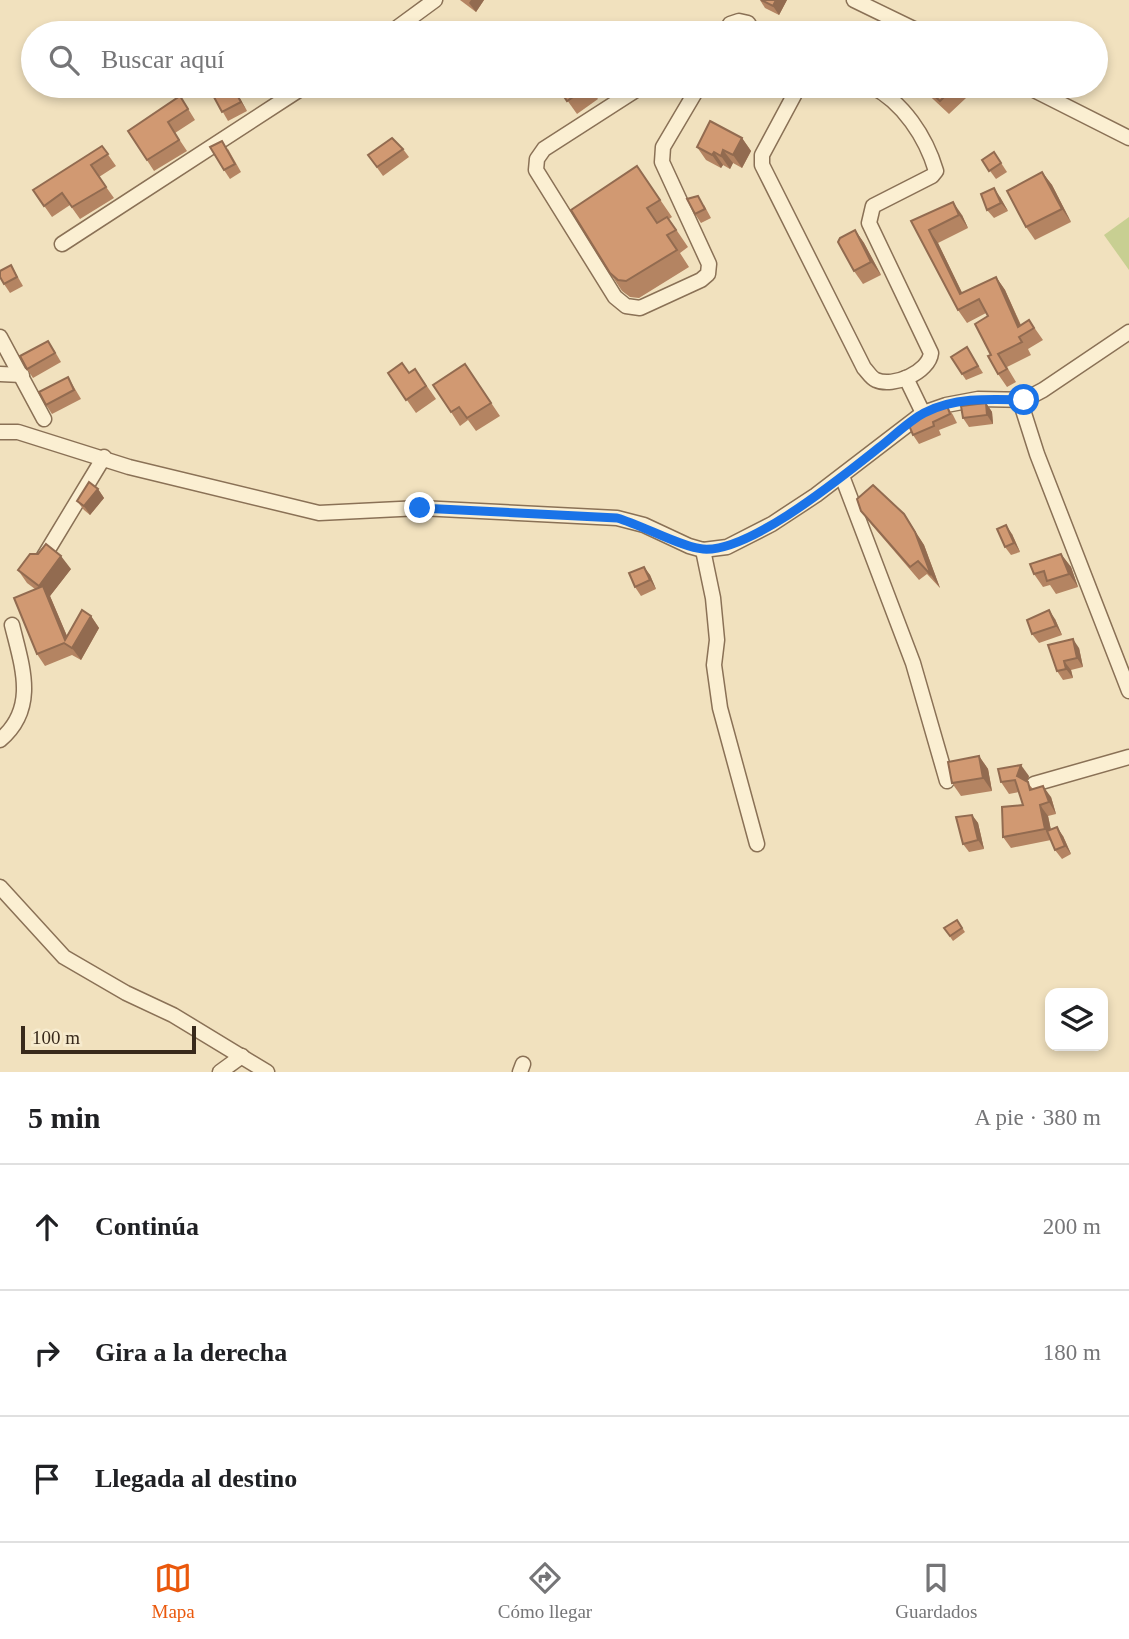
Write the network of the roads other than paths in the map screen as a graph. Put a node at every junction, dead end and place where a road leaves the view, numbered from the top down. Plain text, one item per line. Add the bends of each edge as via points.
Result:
1 (435, 0) edge
2 (854, 0) edge
3 (406, 21) edge
4 (897, 21) edge
5 (287, 98) edge
6 (623, 98) edge
7 (689, 98) edge
8 (792, 98) edge
9 (890, 98) edge
10 (1050, 98) edge
11 (1129, 138) edge
12 (62, 244) dead end
13 (1129, 332) edge
14 (0, 337) edge
15 (0, 374) edge
16 (22, 375) junction
17 (906, 378) junction
18 (1024, 400) junction
19 (923, 414) junction
20 (44, 419) dead end
21 (0, 432) edge
22 (104, 457) junction
23 (842, 476) junction
24 (703, 550) junction
25 (43, 558) edge
26 (12, 625) dead end
27 (1129, 691) edge
28 (0, 740) edge
29 (1129, 757) edge
30 (947, 781) edge
31 (1034, 784) dead end
32 (757, 844) dead end
33 (0, 887) edge
34 (242, 1056) junction
35 (220, 1072) edge
36 (267, 1072) edge

1 - 3 street
2 - 4 street
5 - 12 street
6 - 7 street via 544,149 536,170 615,298 640,308 708,274 709,264 662,162 663,147
8 - 17 street via 762,155 762,165 864,368 874,380
9 - 17 street via 911,121 936,171 873,206 869,214 869,223 931,353 926,365
10 - 11 street
13 - 18 street
14 - 16 street
15 - 16 street
16 - 20 street
17 - 19 street
18 - 19 street via 978,399
18 - 27 street via 1037,454
19 - 23 street
21 - 22 street via 18,432
22 - 24 street via 319,513 420,508 617,518
22 - 25 street
23 - 24 street via 772,524 727,547
23 - 30 street via 913,663
24 - 32 street via 713,598 720,708
26 - 28 street via 27,687 21,713
29 - 31 street
33 - 34 street via 64,957
34 - 35 street
34 - 36 street

